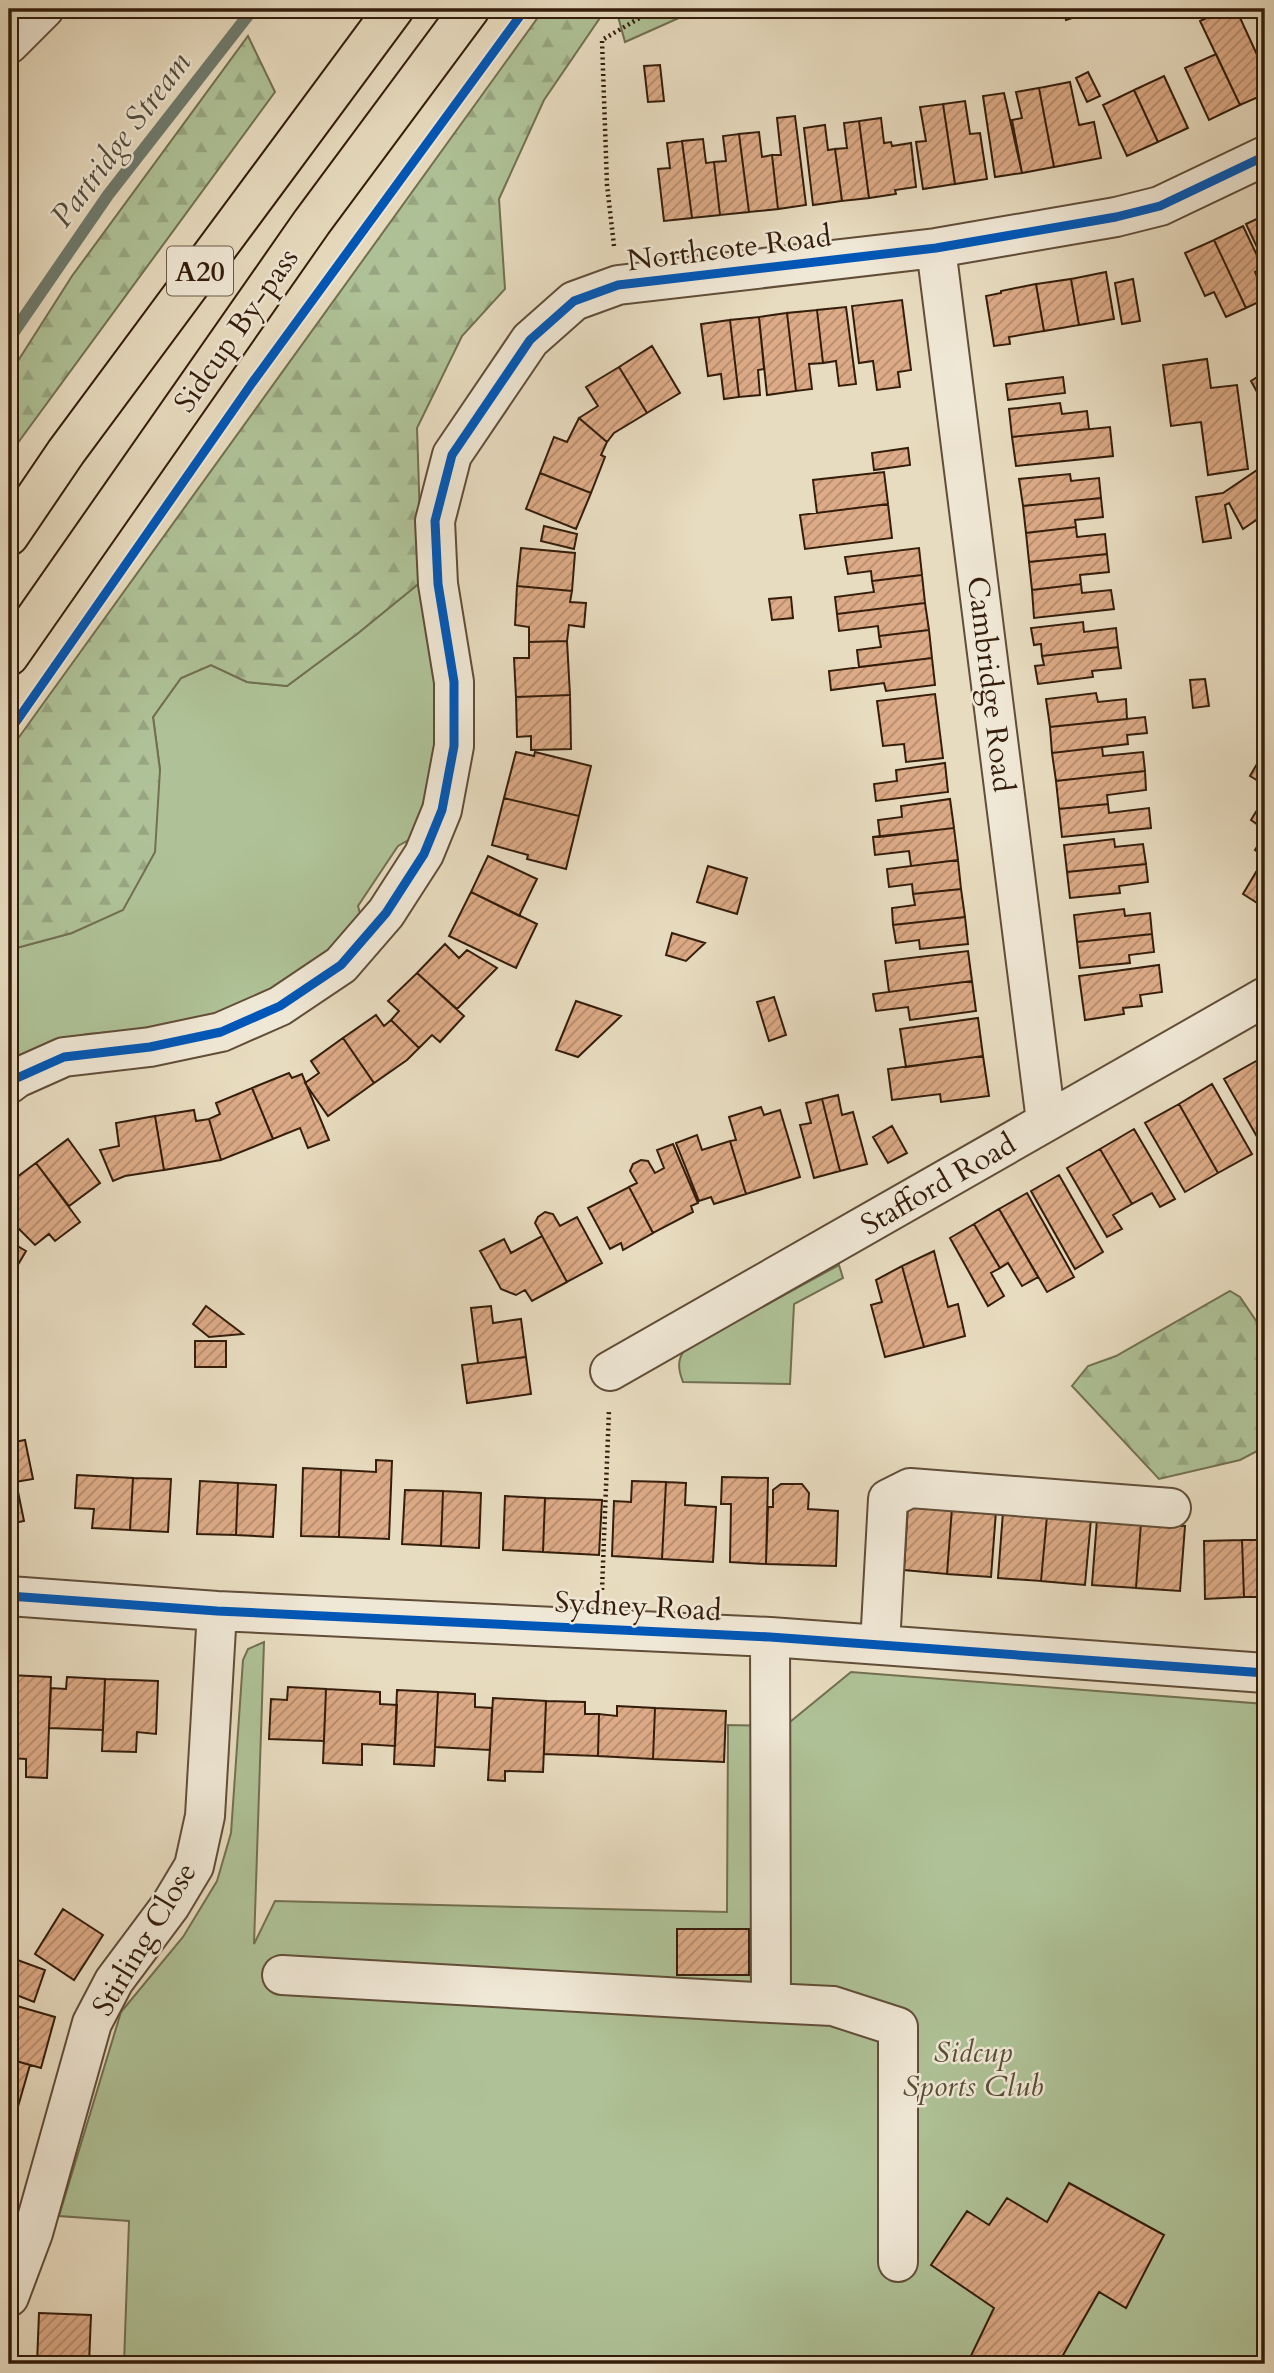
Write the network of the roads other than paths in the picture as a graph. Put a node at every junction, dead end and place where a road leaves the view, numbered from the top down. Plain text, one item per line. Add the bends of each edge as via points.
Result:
1 (44, 9) edge
2 (394, 9) edge
3 (470, 9) edge
4 (9, 44) edge
5 (1265, 156) edge
6 (936, 248) junction
7 (9, 536) edge
8 (9, 656) edge
9 (1265, 997) edge
10 (9, 1084) edge
11 (1046, 1121) junction
12 (610, 1371) road end
13 (1171, 1508) dead end
14 (9, 1596) edge
15 (217, 1611) junction
16 (770, 1637) junction
17 (880, 1645) junction
18 (1265, 1673) edge
19 (282, 1975) dead end
20 (771, 2003) junction
21 (898, 2262) dead end
22 (9, 2297) edge

1 - 4 street
2 - 7 highway, Sidcup By-pass / A20 via 66,452
3 - 8 highway, Sidcup By-pass / A20 via 312,222
5 - 6 street, Northcote Road via 1160,206
6 - 10 street, Northcote Road via 618,285 574,300 530,340 452,455 435,521 454,682 454,746 442,810 424,853 386,913 341,965 280,1006 221,1032 150,1047 64,1057
6 - 11 street, Cambridge Road
9 - 11 street, Stafford Road
11 - 12 street, Stafford Road
13 - 17 street via 910,1488 888,1499
14 - 15 street, Sydney Road
15 - 16 street, Sydney Road
15 - 22 street, Stirling Close via 205,1816 194,1866 114,1981 92,2023 33,2233
16 - 17 street, Sydney Road
16 - 20 street
17 - 18 street, Sydney Road
19 - 20 street
20 - 21 street via 833,2006 898,2027

